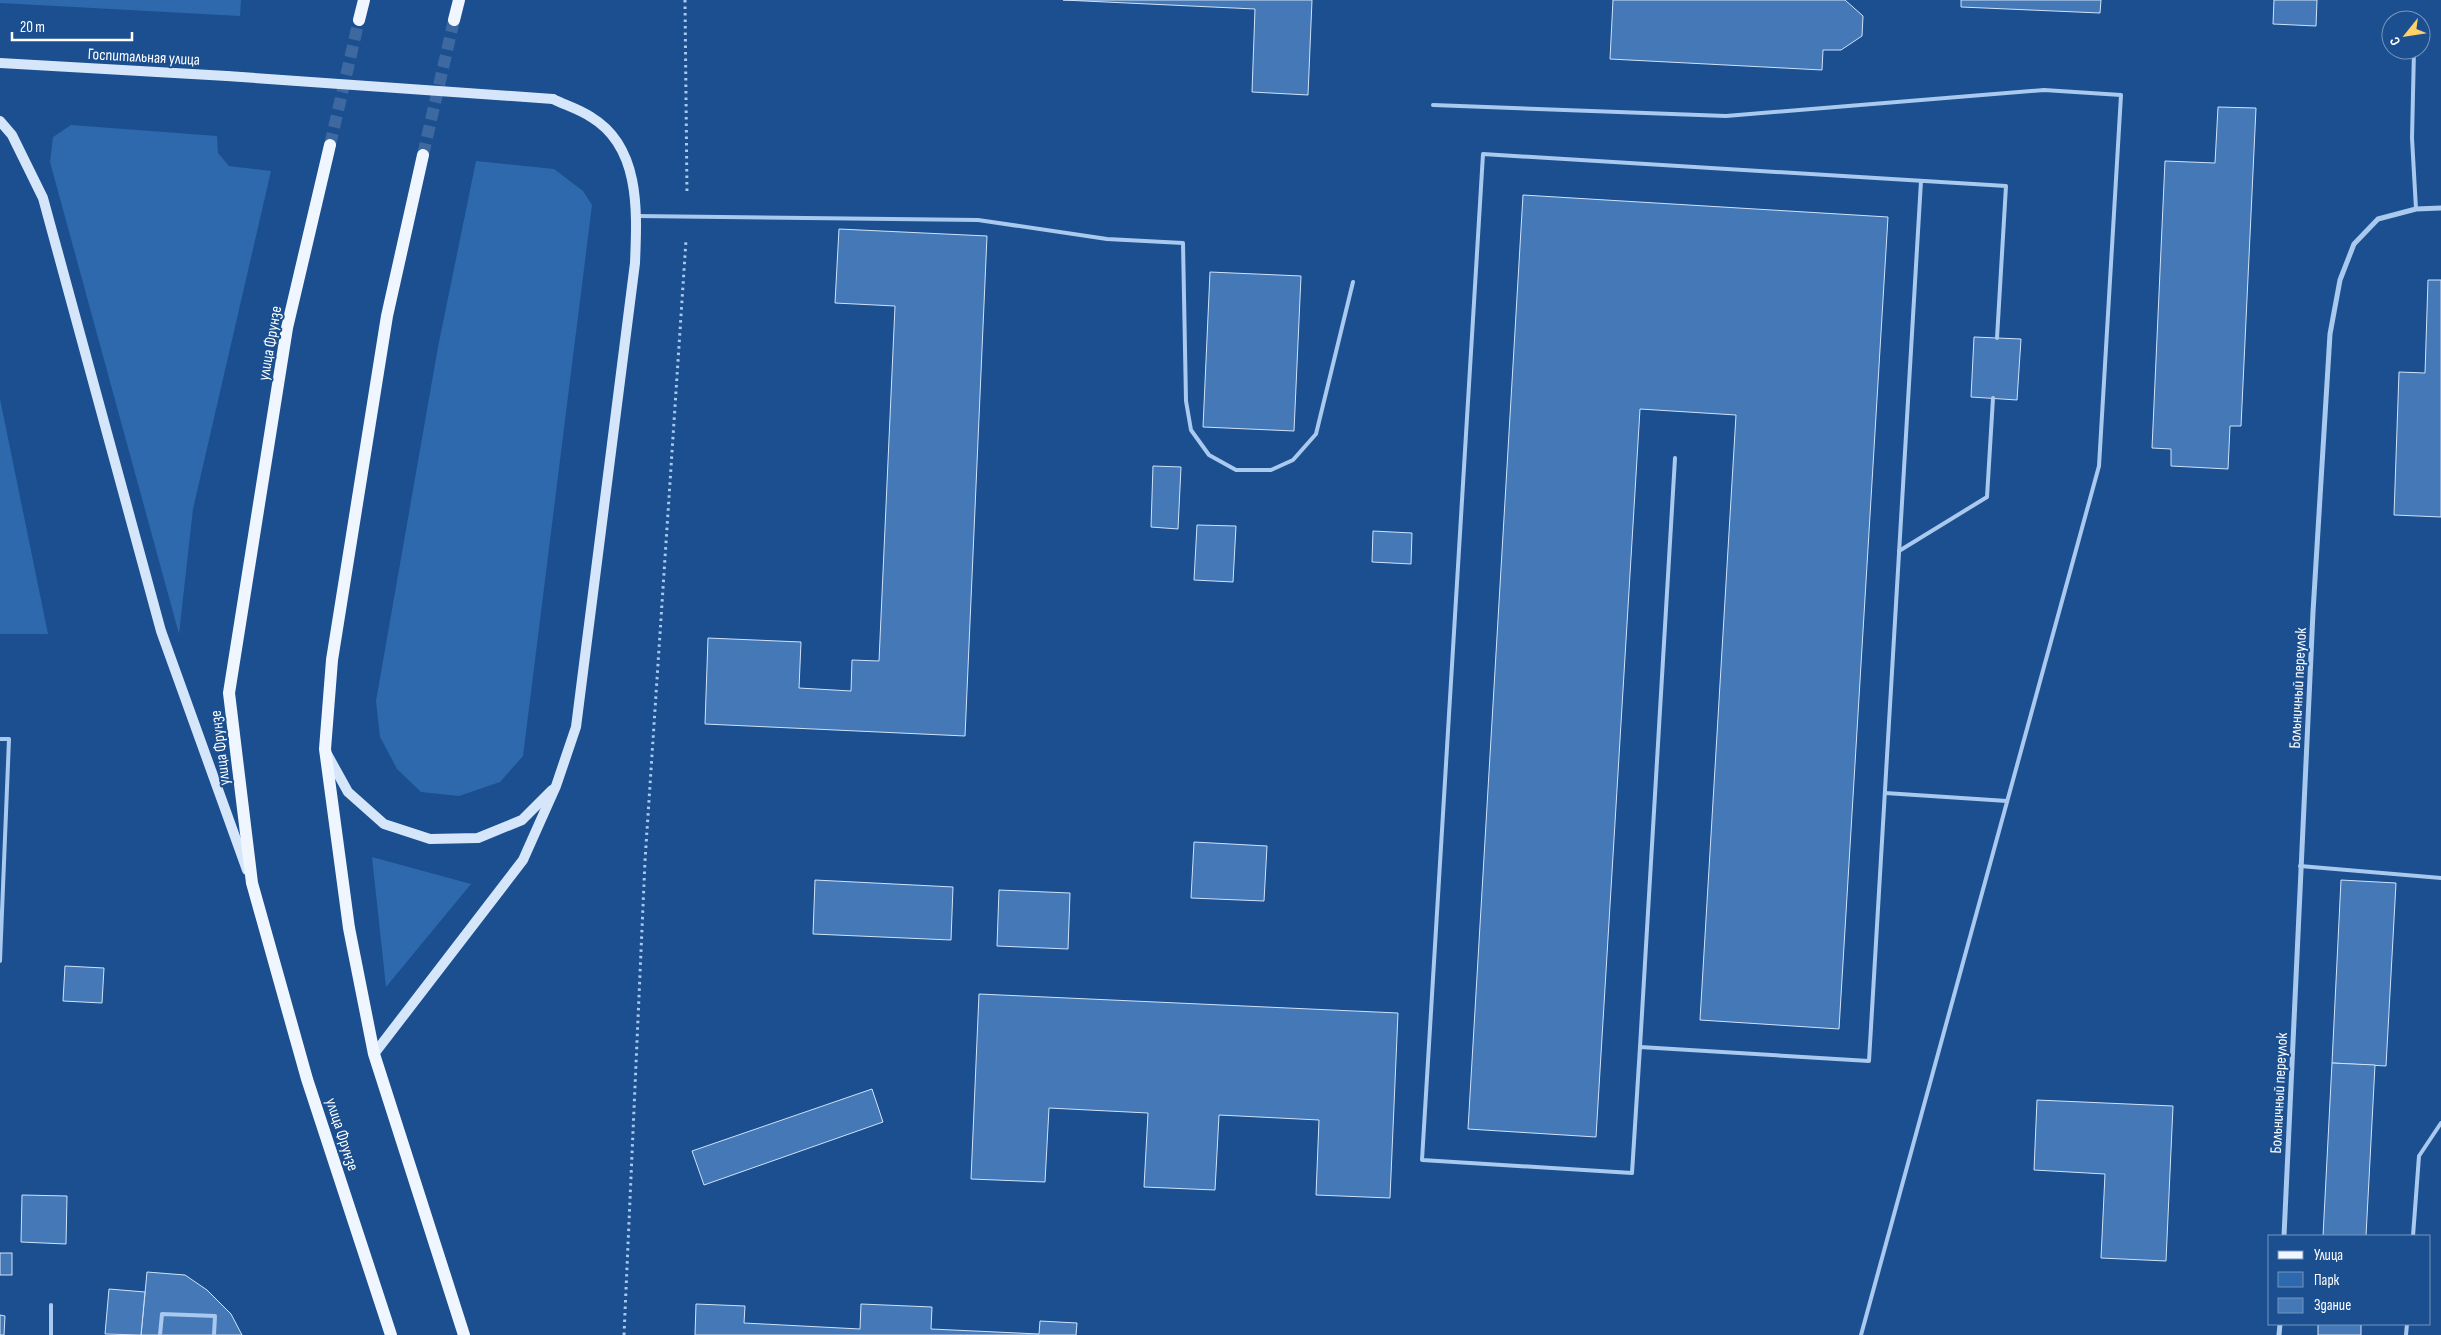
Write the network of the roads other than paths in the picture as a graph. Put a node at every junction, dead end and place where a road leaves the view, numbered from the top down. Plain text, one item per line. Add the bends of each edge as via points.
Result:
1 (364, 0) edge
2 (467, 0) edge
3 (457, 10) edge
4 (359, 20) tunnel mouth
5 (2414, 60) edge
6 (0, 63) edge
7 (1433, 106) dead end
8 (0, 121) edge
9 (330, 145) tunnel mouth
10 (423, 155) tunnel mouth
11 (1921, 181) junction
12 (2441, 208) edge
13 (2416, 209) junction
14 (636, 216) junction
15 (1352, 282) dead end
16 (1997, 338) dead end
17 (1993, 398) dead end
18 (1674, 458) dead end
19 (1900, 551) junction
20 (0, 739) edge
21 (325, 749) junction
22 (556, 786) junction
23 (1885, 793) junction
24 (2007, 801) junction
25 (2300, 866) junction
26 (2441, 878) edge
27 (252, 884) junction
28 (0, 960) edge
29 (1640, 1047) junction
30 (374, 1054) junction
31 (2441, 1123) edge
32 (2284, 1235) edge
33 (2413, 1235) edge
34 (51, 1305) dead end
35 (51, 1335) edge
36 (160, 1335) edge
37 (214, 1335) edge
38 (391, 1335) edge
39 (464, 1335) edge
40 (1862, 1335) edge

1 - 4 main road
2 - 3 street
5 - 13 lane via 2412,138
6 - 14 main road, Госпитальная улица, bridge via 552,99 592,117 617,141 631,172
7 - 24 lane via 1726,116 2044,90 2121,95 2099,466
8 - 27 main road via 12,135 43,198 161,631
9 - 27 main road, улица Фрунзе via 286,328 229,693
10 - 21 main road via 387,316 332,660
11 - 16 lane via 2006,186
11 - 19 lane
11 - 29 lane via 1482,154 1422,1160 1632,1173
12 - 13 street, Больничный переулок
13 - 25 street, Больничный переулок via 2378,219 2354,244 2340,280 2330,334
14 - 15 lane via 978,220 1107,239 1183,243 1186,401 1191,430 1209,455 1236,470 1271,470 1293,460 1316,434
14 - 22 main road via 634,272 576,727
17 - 19 lane via 1987,497
18 - 29 lane
19 - 23 lane
20 - 28 lane via 9,739
21 - 22 main road via 348,792 384,824 430,840 478,838 522,820
21 - 30 main road via 349,928
22 - 30 main road via 523,860
23 - 24 lane
23 - 29 lane via 1869,1061
24 - 40 lane
25 - 26 lane
25 - 32 street, Больничный переулок
27 - 38 main road, улица Фрунзе via 307,1079
30 - 39 main road
31 - 33 lane via 2419,1156
34 - 35 lane
36 - 37 lane via 162,1314 215,1316

